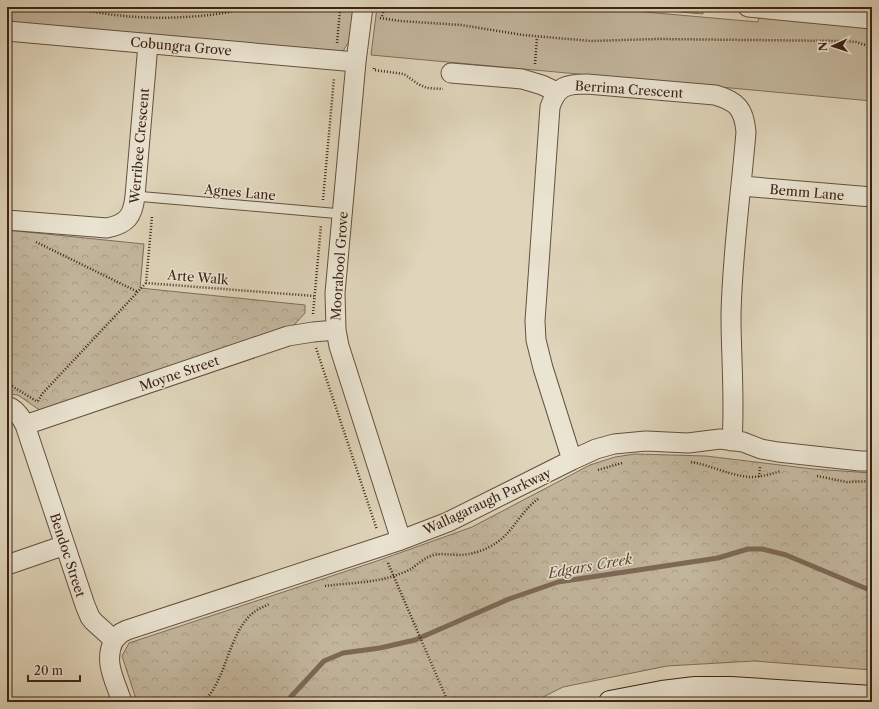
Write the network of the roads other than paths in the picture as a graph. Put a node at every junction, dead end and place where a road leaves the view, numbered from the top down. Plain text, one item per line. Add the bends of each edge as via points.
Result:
1 (748, 7) edge
2 (362, 11) edge
3 (872, 19) edge
4 (7, 32) edge
5 (148, 44) junction
6 (356, 62) junction
7 (451, 72) dead end
8 (557, 92) junction
9 (742, 186) junction
10 (135, 196) junction
11 (872, 197) edge
12 (342, 214) junction
13 (7, 220) edge
14 (336, 330) junction
15 (7, 406) edge
16 (25, 425) junction
17 (732, 441) junction
18 (572, 460) junction
19 (872, 461) edge
20 (401, 540) junction
21 (65, 545) junction
22 (7, 565) edge
23 (114, 640) junction
24 (872, 697) edge
25 (122, 702) edge
26 (610, 702) edge

1 - 3 street
2 - 6 street, Moorabool Grove
4 - 5 street, Cobungra Grove
5 - 6 street, Cobungra Grove
5 - 10 street, Werribee Crescent
6 - 12 street, Moorabool Grove
7 - 8 street via 522,79
8 - 9 street, Berrima Crescent via 572,84 587,84 715,95 732,101 741,110 745,120
8 - 18 street, Berrima Crescent via 550,107 547,134 535,321 536,340 543,368
9 - 11 street, Bemm Lane
9 - 17 street, Berrima Crescent via 731,316 734,396
10 - 12 lane, Agnes Lane
10 - 13 street, Werribee Crescent via 134,208 126,221 118,226 107,228
12 - 14 street, Moorabool Grove via 335,293
14 - 16 street, Moyne Street via 288,336
14 - 20 street, Moorabool Grove
15 - 16 street, Bendoc Street via 16,411
16 - 21 street, Bendoc Street
17 - 18 street, Wallagaraugh Parkway via 720,439 688,443 628,442 596,449
17 - 19 street, Wallagaraugh Parkway via 793,454
18 - 20 street, Wallagaraugh Parkway via 448,522
20 - 23 street, Wallagaraugh Parkway via 127,630
21 - 22 street
21 - 23 street, Bendoc Street via 90,617
23 - 25 street via 109,658
24 - 26 main road via 695,688

